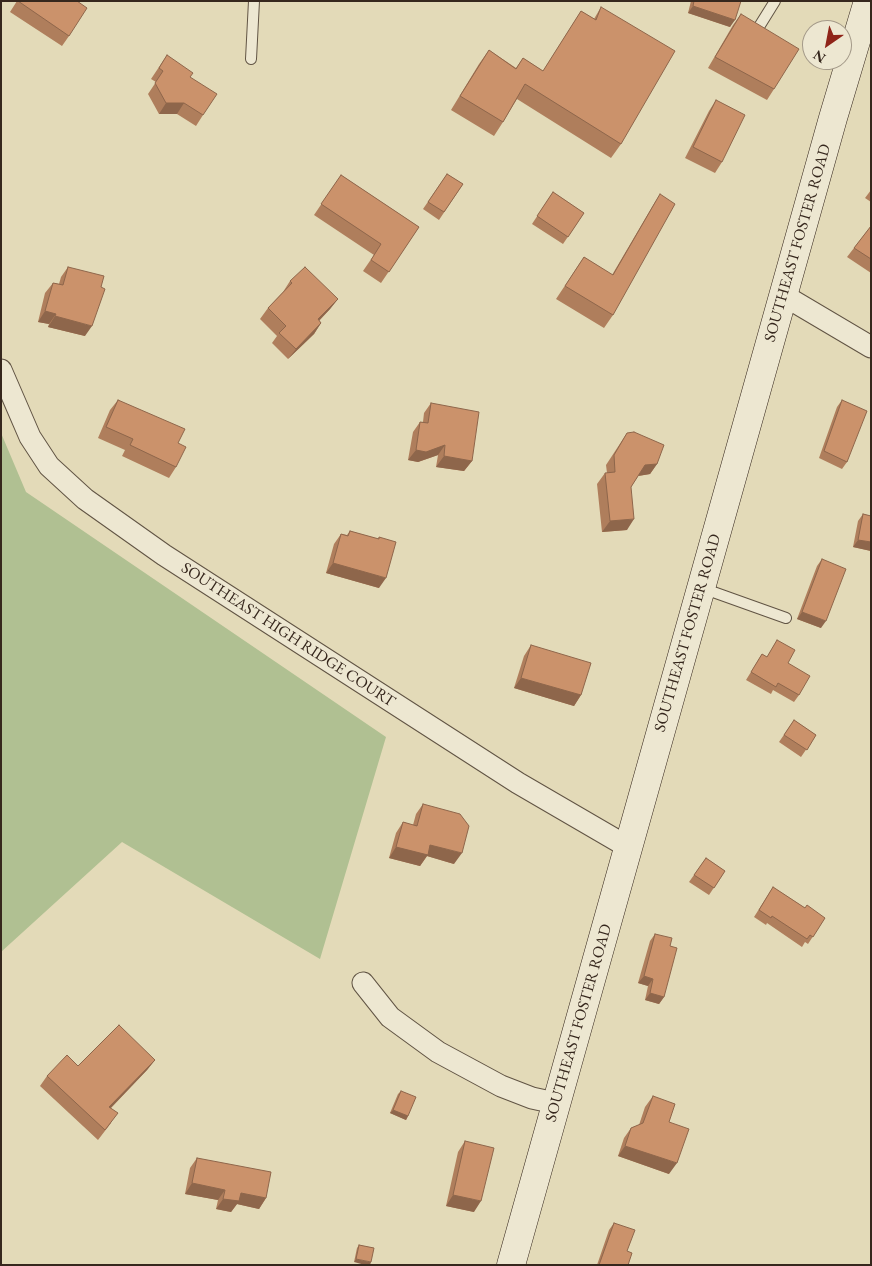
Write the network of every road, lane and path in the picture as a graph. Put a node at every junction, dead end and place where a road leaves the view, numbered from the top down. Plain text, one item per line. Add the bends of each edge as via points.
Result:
1 (254, 1) edge
2 (775, 1) edge
3 (868, 1) edge
4 (757, 30) edge
5 (251, 59) dead end
6 (783, 295) junction
7 (871, 347) edge
8 (1, 370) edge
9 (701, 587) junction
10 (786, 618) dead end
11 (628, 847) junction
12 (363, 983) dead end
13 (555, 1102) junction
14 (511, 1265) edge

1 - 5 lane
2 - 4 lane
3 - 6 main road, SOUTHEAST FOSTER ROAD
6 - 7 street
6 - 9 main road, SOUTHEAST FOSTER ROAD
8 - 11 street, SOUTHEAST HIGH RIDGE COURT via 30,437 49,466 85,499 156,549 518,783
9 - 10 lane
9 - 11 main road, SOUTHEAST FOSTER ROAD
11 - 13 main road, SOUTHEAST FOSTER ROAD
12 - 13 street via 390,1016 438,1052 501,1086 532,1098
13 - 14 main road, SOUTHEAST FOSTER ROAD

